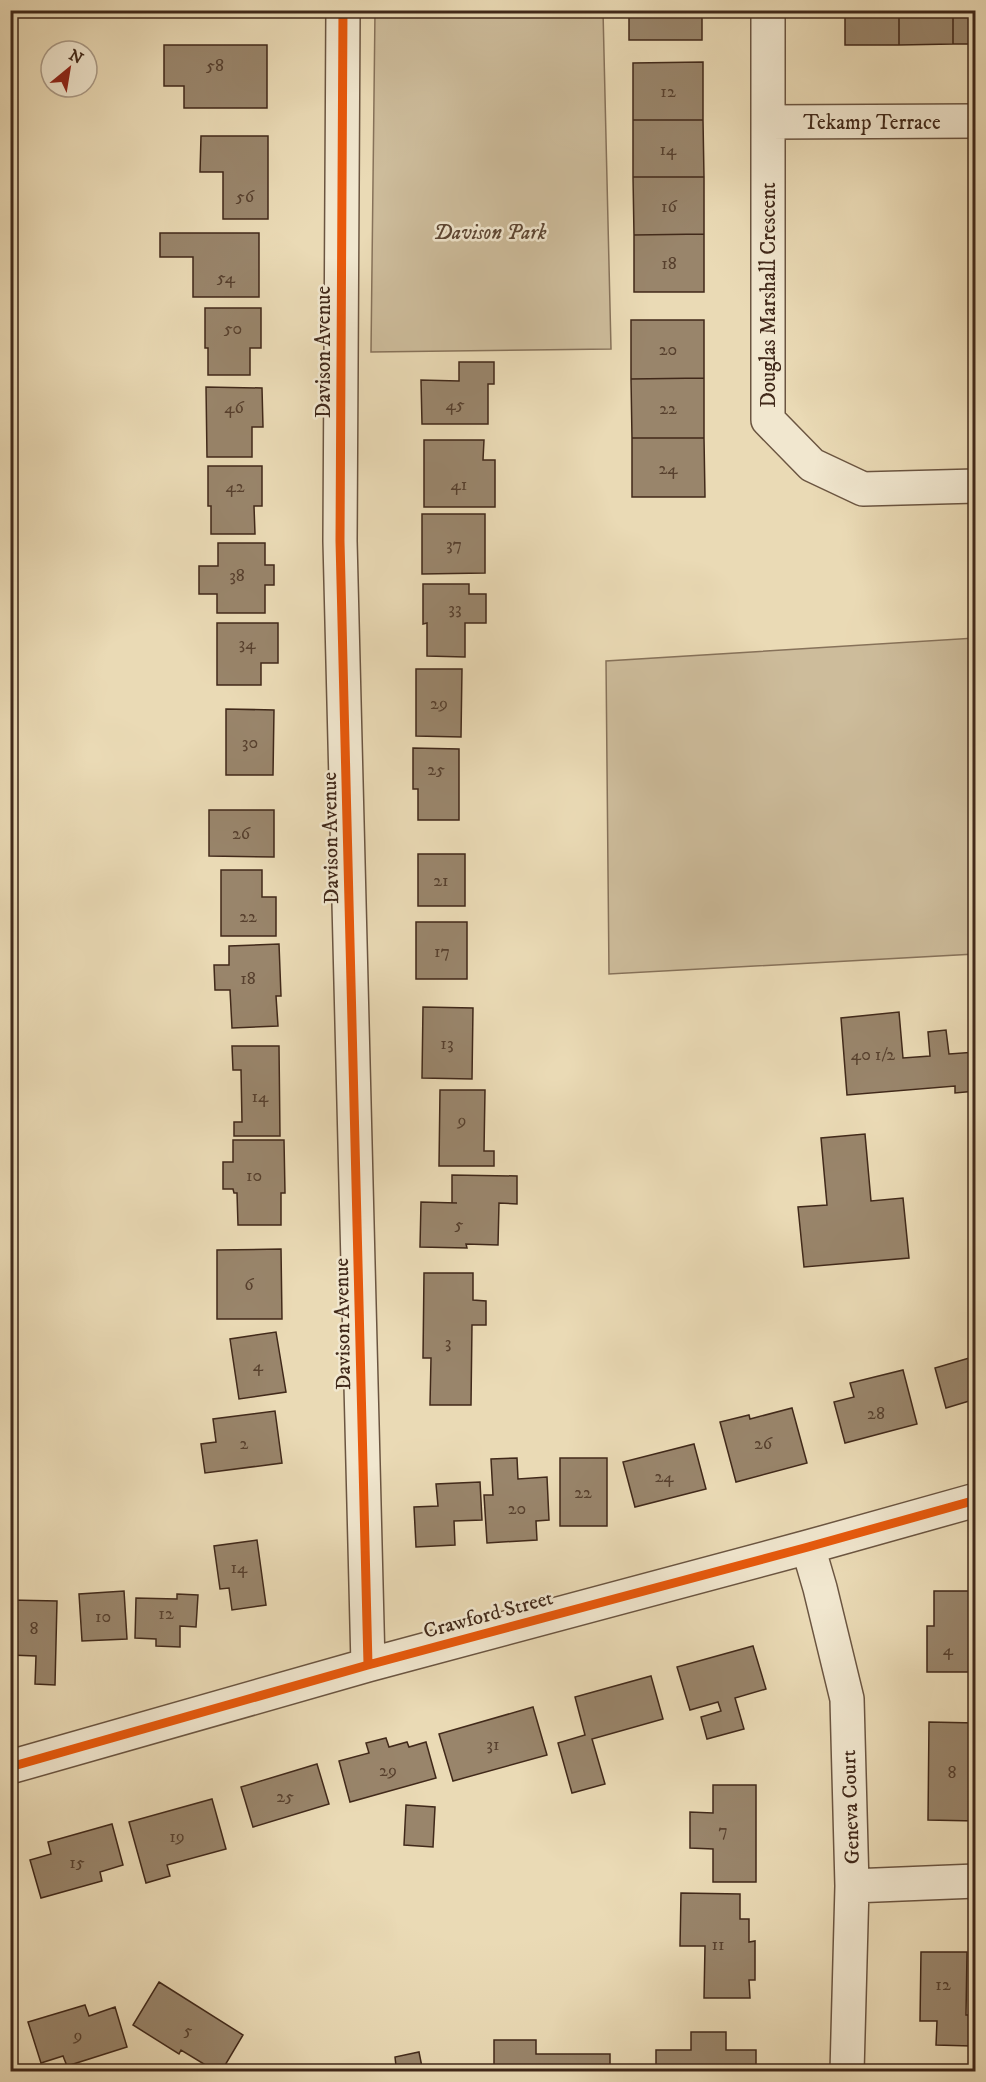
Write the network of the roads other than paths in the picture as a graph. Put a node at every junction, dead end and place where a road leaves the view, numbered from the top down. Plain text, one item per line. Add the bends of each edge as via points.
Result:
1 (343, 10) edge
2 (768, 10) edge
3 (975, 121) edge
4 (769, 123) junction
5 (975, 486) edge
6 (975, 1500) edge
7 (808, 1547) junction
8 (368, 1665) junction
9 (10, 1767) edge
10 (975, 1881) edge
11 (852, 1886) junction
12 (847, 2072) edge

1 - 8 street, Davison Avenue via 340,553
2 - 4 street, Douglas Marshall Crescent
3 - 4 street, Tekamp Terrace
4 - 5 street, Douglas Marshall Crescent via 768,420 812,465 863,489
6 - 7 street, Crawford Street
7 - 8 street, Crawford Street
7 - 11 street, Geneva Court via 847,1699
8 - 9 street, Crawford Street
10 - 11 street
11 - 12 street, Geneva Court

